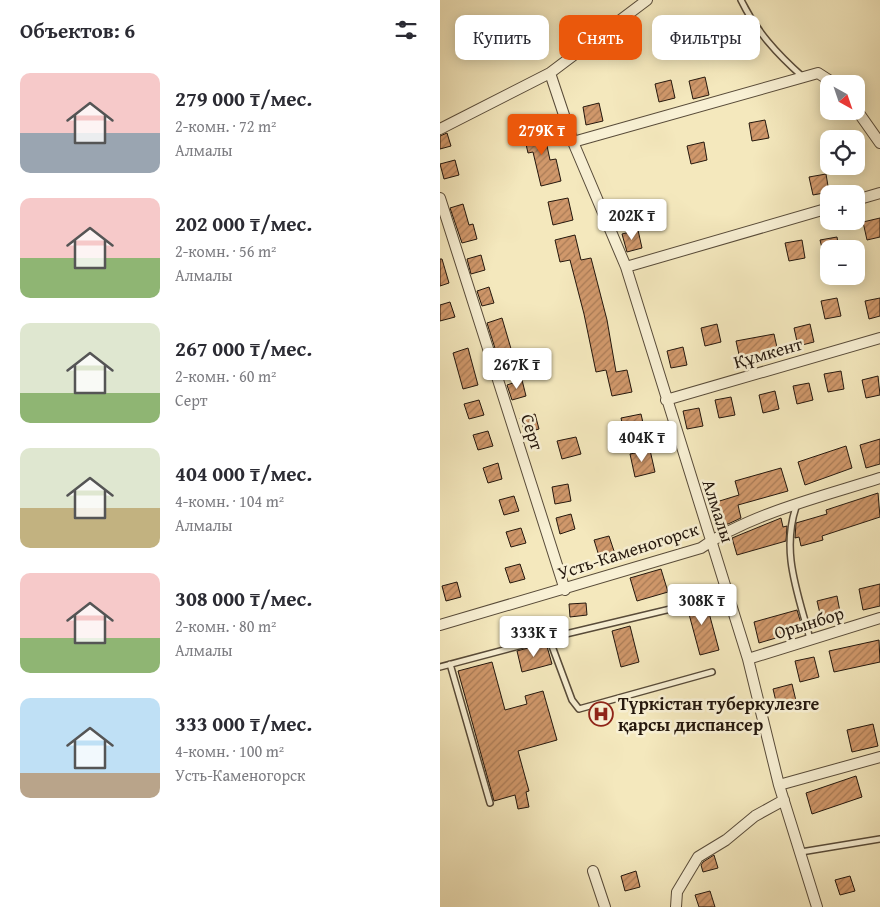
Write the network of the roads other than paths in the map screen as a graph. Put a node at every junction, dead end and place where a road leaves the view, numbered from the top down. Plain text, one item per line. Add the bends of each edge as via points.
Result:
1 (647, 0) edge
2 (741, 0) edge
3 (550, 73) junction
4 (821, 75) edge
5 (804, 77) junction
6 (864, 120) edge
7 (440, 129) edge
8 (573, 142) junction
9 (880, 143) edge
10 (880, 193) edge
11 (865, 197) edge
12 (440, 198) edge
13 (820, 211) edge
14 (626, 267) junction
15 (880, 338) edge
16 (666, 400) junction
17 (880, 478) edge
18 (797, 504) junction
19 (711, 540) junction
20 (565, 590) junction
21 (680, 607) dead end
22 (880, 618) edge
23 (440, 625) edge
24 (550, 638) junction
25 (810, 639) junction
26 (748, 659) junction
27 (450, 664) junction
28 (440, 667) edge
29 (712, 672) dead end
30 (880, 757) edge
31 (779, 785) junction
32 (784, 800) junction
33 (490, 803) dead end
34 (880, 839) edge
35 (801, 852) junction
36 (594, 871) dead end
37 (605, 907) edge
38 (676, 907) edge
39 (817, 907) edge

1 - 3 street
2 - 5 lane via 753,24 783,59
3 - 7 street
3 - 8 street, Алмалы
4 - 5 street
5 - 8 street
6 - 9 street
8 - 14 street, Алмалы
10 - 11 street
12 - 20 street, Серт
13 - 14 street
14 - 16 street, Алмалы
15 - 16 street, Құмкент
16 - 19 street, Алмалы
17 - 18 street, Усть-Каменогорск
18 - 19 street, Усть-Каменогорск
18 - 25 lane via 791,521 789,554
19 - 20 street, Усть-Каменогорск via 702,548
19 - 26 street, Алмалы
20 - 23 street, Усть-Каменогорск
21 - 24 lane
22 - 25 street, Орынбор
24 - 27 lane
24 - 29 lane via 572,700 579,709
25 - 26 street, Орынбор
26 - 31 street, Алмалы
27 - 28 lane
27 - 33 lane
30 - 31 street
31 - 32 street, Алмалы
32 - 35 street, Алмалы
32 - 38 street via 755,816 726,840 698,857 677,892
34 - 35 lane
35 - 39 street, Алмалы
36 - 37 street

